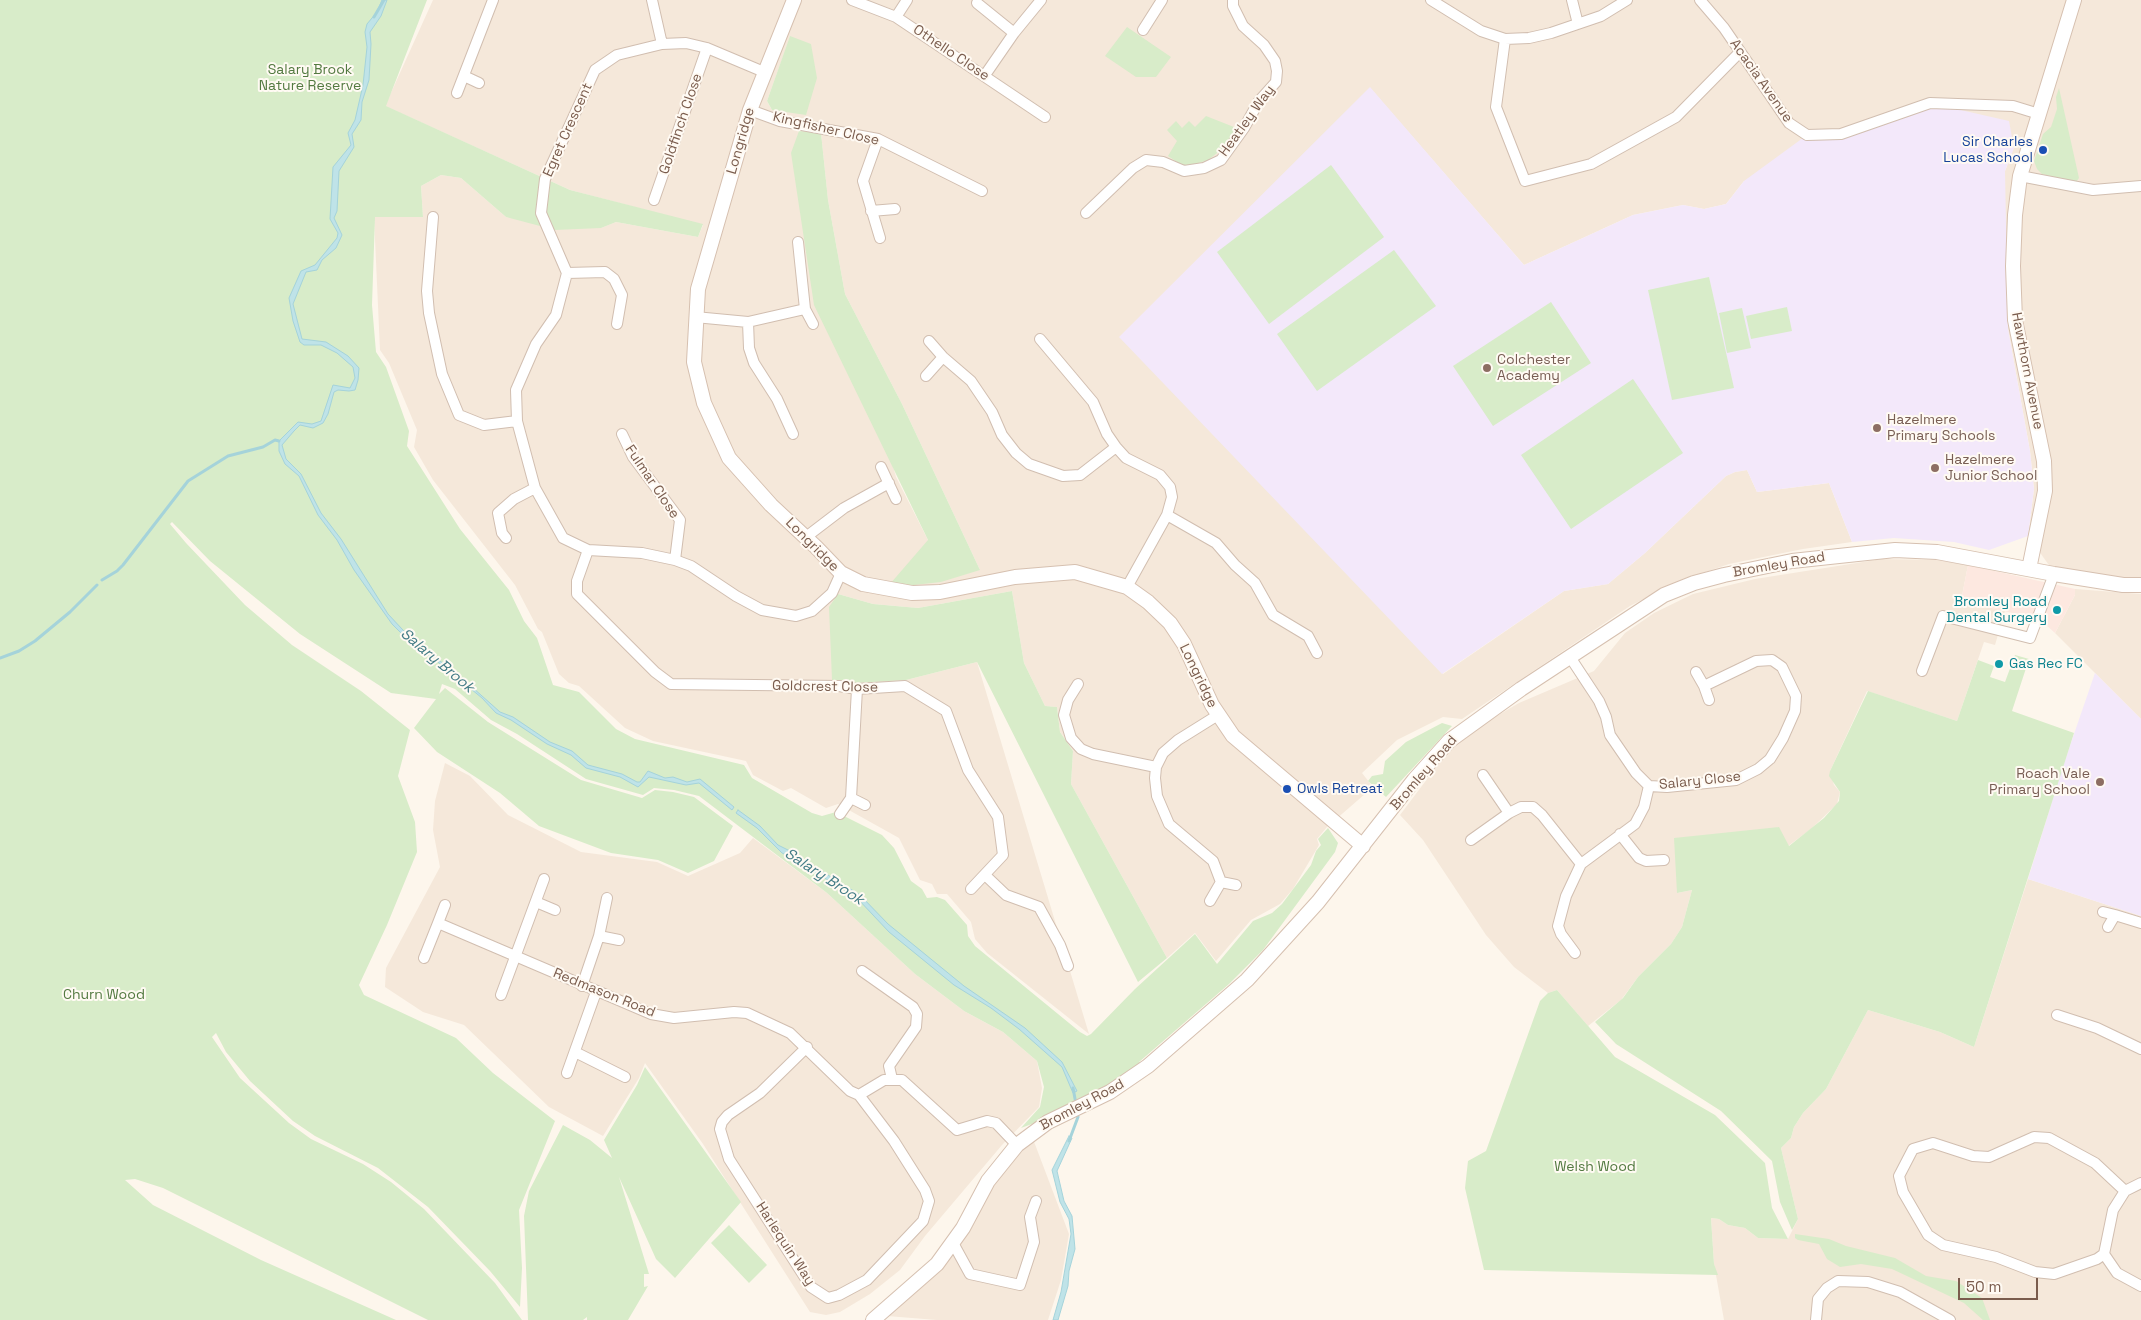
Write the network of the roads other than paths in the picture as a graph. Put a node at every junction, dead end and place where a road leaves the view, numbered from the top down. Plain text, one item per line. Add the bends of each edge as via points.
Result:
1 (493, 0) edge
2 (652, 0) edge
3 (794, 0) edge
4 (852, 0) edge
5 (907, 0) edge
6 (1042, 0) edge
7 (1162, 0) edge
8 (1233, 0) edge
9 (1431, 0) edge
10 (1572, 0) edge
11 (1626, 0) edge
12 (1700, 0) edge
13 (2074, 0) edge
14 (977, 3) dead end
15 (896, 17) junction
16 (1578, 24) junction
17 (1143, 30) dead end
18 (1014, 33) junction
19 (1505, 39) junction
20 (662, 44) junction
21 (707, 48) junction
22 (1740, 52) junction
23 (764, 72) junction
24 (985, 75) junction
25 (464, 76) junction
26 (479, 83) dead end
27 (457, 93) dead end
28 (750, 110) junction
29 (2039, 114) junction
30 (1045, 117) dead end
31 (878, 139) junction
32 (2020, 176) junction
33 (2141, 186) edge
34 (982, 191) dead end
35 (654, 200) dead end
36 (895, 209) dead end
37 (871, 211) junction
38 (1086, 214) dead end
39 (433, 217) dead end
40 (880, 238) dead end
41 (798, 242) dead end
42 (567, 273) junction
43 (805, 309) junction
44 (695, 317) junction
45 (748, 322) junction
46 (617, 324) dead end
47 (812, 324) dead end
48 (1040, 338) dead end
49 (929, 341) dead end
50 (943, 357) junction
51 (926, 376) dead end
52 (517, 421) junction
53 (622, 434) dead end
54 (793, 434) dead end
55 (1116, 447) junction
56 (881, 467) dead end
57 (889, 483) junction
58 (535, 488) junction
59 (896, 499) dead end
60 (1167, 515) junction
61 (806, 537) junction
62 (506, 538) dead end
63 (588, 550) junction
64 (675, 560) junction
65 (2029, 569) junction
66 (840, 573) junction
67 (2054, 574) junction
68 (2141, 585) edge
69 (1127, 587) junction
70 (1317, 653) dead end
71 (1570, 657) junction
72 (1922, 671) dead end
73 (1696, 672) dead end
74 (1078, 684) dead end
75 (1704, 686) junction
76 (857, 689) junction
77 (1708, 700) dead end
78 (1218, 715) junction
79 (1156, 767) junction
80 (1483, 775) dead end
81 (1649, 786) junction
82 (851, 798) junction
83 (865, 805) dead end
84 (1509, 813) junction
85 (840, 814) dead end
86 (1620, 834) junction
87 (1471, 840) dead end
88 (1363, 846) junction
89 (1664, 860) dead end
90 (1581, 864) junction
91 (985, 876) junction
92 (544, 879) dead end
93 (1221, 882) junction
94 (1236, 885) dead end
95 (971, 890) dead end
96 (607, 898) dead end
97 (1210, 901) dead end
98 (536, 902) junction
99 (445, 905) dead end
100 (555, 910) dead end
101 (2103, 912) dead end
102 (2115, 915) junction
103 (438, 923) junction
104 (2141, 923) edge
105 (2108, 927) dead end
106 (599, 936) junction
107 (619, 940) dead end
108 (1575, 953) dead end
109 (516, 957) junction
110 (424, 958) dead end
111 (1068, 966) dead end
112 (862, 971) dead end
113 (582, 986) junction
114 (596, 992) junction
115 (501, 995) dead end
116 (2057, 1015) dead end
117 (807, 1047) junction
118 (2141, 1049) edge
119 (575, 1052) junction
120 (567, 1073) dead end
121 (625, 1077) dead end
122 (892, 1079) junction
123 (859, 1095) junction
124 (1017, 1145) junction
125 (2141, 1183) edge
126 (2125, 1191) junction
127 (1036, 1200) dead end
128 (953, 1243) junction
129 (2104, 1254) junction
130 (2141, 1286) edge
131 (873, 1320) edge
132 (1816, 1320) edge
133 (1950, 1320) edge

1 - 25 street
2 - 20 street
3 - 23 street, Longridge
4 - 15 street, Othello Close
5 - 15 street
6 - 18 street
7 - 17 street
8 - 38 street, Heatley Way via 1243,26 1264,45 1275,61 1276,82 1259,101 1221,160 1184,172 1163,162 1146,160 1133,168
9 - 19 street via 1481,31
10 - 16 street
11 - 16 street via 1600,16
12 - 22 street, Acacia Avenue
13 - 29 street, Hawthorn Avenue
14 - 18 street
15 - 24 street, Othello Close
16 - 19 street via 1529,38
18 - 24 street
19 - 22 street via 1496,107 1525,181 1591,164 1676,117
20 - 21 street, Egret Crescent via 686,43
20 - 42 street, Egret Crescent via 617,55 595,70 544,179 541,213
21 - 23 street, Egret Crescent
21 - 35 street, Goldfinch Close
22 - 29 street, Acacia Avenue via 1788,123 1807,135 1841,134 1930,103 2012,106
23 - 28 street, Longridge
24 - 30 street, Othello Close
25 - 26 street
25 - 27 street
28 - 31 street, Kingfisher Close via 780,121
28 - 44 street, Longridge via 698,289
29 - 32 street, Hawthorn Avenue
31 - 34 street, Kingfisher Close
31 - 37 street via 863,181
32 - 33 street via 2093,190
32 - 65 street, Hawthorn Avenue via 2015,215 2015,320 2044,461 2045,491
36 - 37 street
37 - 40 street
39 - 52 street via 427,291 442,374 459,415 484,426
41 - 43 street
42 - 46 street via 605,272 614,279 622,294
42 - 52 street via 556,315 536,344 516,390
43 - 45 street
43 - 47 street
44 - 45 street
44 - 61 street, Longridge via 694,362 704,402 729,458 771,505
45 - 54 street via 749,348 754,363 777,399
48 - 55 street via 1093,402
49 - 50 street
50 - 51 street
50 - 55 street via 971,381 992,412 1002,435 1030,464 1063,476 1080,475
52 - 58 street
53 - 64 street, Fulmar Close via 633,457 680,520
55 - 60 street via 1126,458 1166,479 1172,497
56 - 57 street
57 - 59 street
57 - 61 street via 844,508
58 - 62 street via 514,499 498,513
58 - 63 street via 564,538
60 - 69 street
60 - 70 street via 1216,543 1255,582 1273,615 1308,636
61 - 66 street, Longridge
63 - 64 street via 642,552
63 - 76 street, Goldcrest Close via 576,582 577,594 671,684 840,686
64 - 66 street via 691,566 762,610 796,616 812,611 832,594
65 - 67 street, Bromley Road
65 - 71 street, Bromley Road via 1937,552 1894,550 1792,561 1724,574 1678,588
66 - 69 street, Longridge via 863,584 912,594 940,592 1015,577 1075,572
67 - 68 street, Bromley Road
67 - 72 street via 2030,638 1943,616
69 - 78 street, Longridge via 1170,623 1184,644
71 - 81 street, Salary Close via 1599,701 1610,735
71 - 88 street, Bromley Road via 1462,729 1414,780
73 - 75 street
74 - 79 street via 1068,700 1064,715 1071,738 1081,749
75 - 77 street
75 - 81 street, Salary Close via 1756,661 1772,660 1782,667 1796,696 1795,711 1770,759 1746,776 1736,780
76 - 82 street
76 - 91 street, Goldcrest Close via 906,686 946,711 968,770 998,817 1003,855
78 - 79 street via 1163,752
78 - 88 street, Longridge via 1245,748
79 - 93 street via 1157,796 1169,824 1213,861
80 - 84 street
81 - 86 street via 1644,807 1635,824
82 - 83 street
82 - 85 street
84 - 87 street
84 - 90 street via 1521,807 1533,808
86 - 89 street via 1639,858
86 - 90 street
88 - 124 street, Bromley Road via 1289,936 1247,980 1185,1035 1123,1084 1048,1122
90 - 108 street via 1566,896 1558,926
91 - 95 street, Goldcrest Close
91 - 111 street via 1006,895 1039,907
92 - 98 street
93 - 94 street
93 - 97 street
96 - 106 street
98 - 100 street
98 - 109 street
99 - 103 street
101 - 102 street
102 - 104 street
102 - 105 street
103 - 109 street, Redmason Road
103 - 110 street
106 - 107 street
106 - 113 street
109 - 113 street, Redmason Road
109 - 115 street
112 - 122 street via 913,1007 917,1014 916,1027 890,1066
113 - 114 street, Redmason Road
114 - 117 street, Redmason Road via 651,1014 674,1018 747,1013 790,1034
114 - 119 street
116 - 118 street via 2098,1028
117 - 123 street, Redmason Road
117 - 123 street, Harlequin Way via 760,1093 728,1115 720,1129 729,1159 812,1287 828,1298 839,1296 867,1280 923,1221 929,1201 894,1141
119 - 120 street
119 - 121 street
122 - 123 street via 875,1084
122 - 124 street via 902,1080 910,1086 958,1130 988,1121 996,1123
124 - 128 street, Bromley Road via 988,1181
125 - 126 street
126 - 129 street via 2113,1210
126 - 129 street via 2095,1163 2049,1138 2034,1137 1989,1157 1973,1156 1933,1143 1913,1149 1899,1176 1903,1192 1928,1235 1943,1245 1996,1257 2035,1272 2054,1274
127 - 128 street via 1030,1217 1034,1242 1020,1285 970,1274
128 - 131 street, Bromley Road via 924,1277
129 - 130 street via 2117,1273
132 - 133 street via 1818,1299 1838,1281 1868,1282 1900,1292

